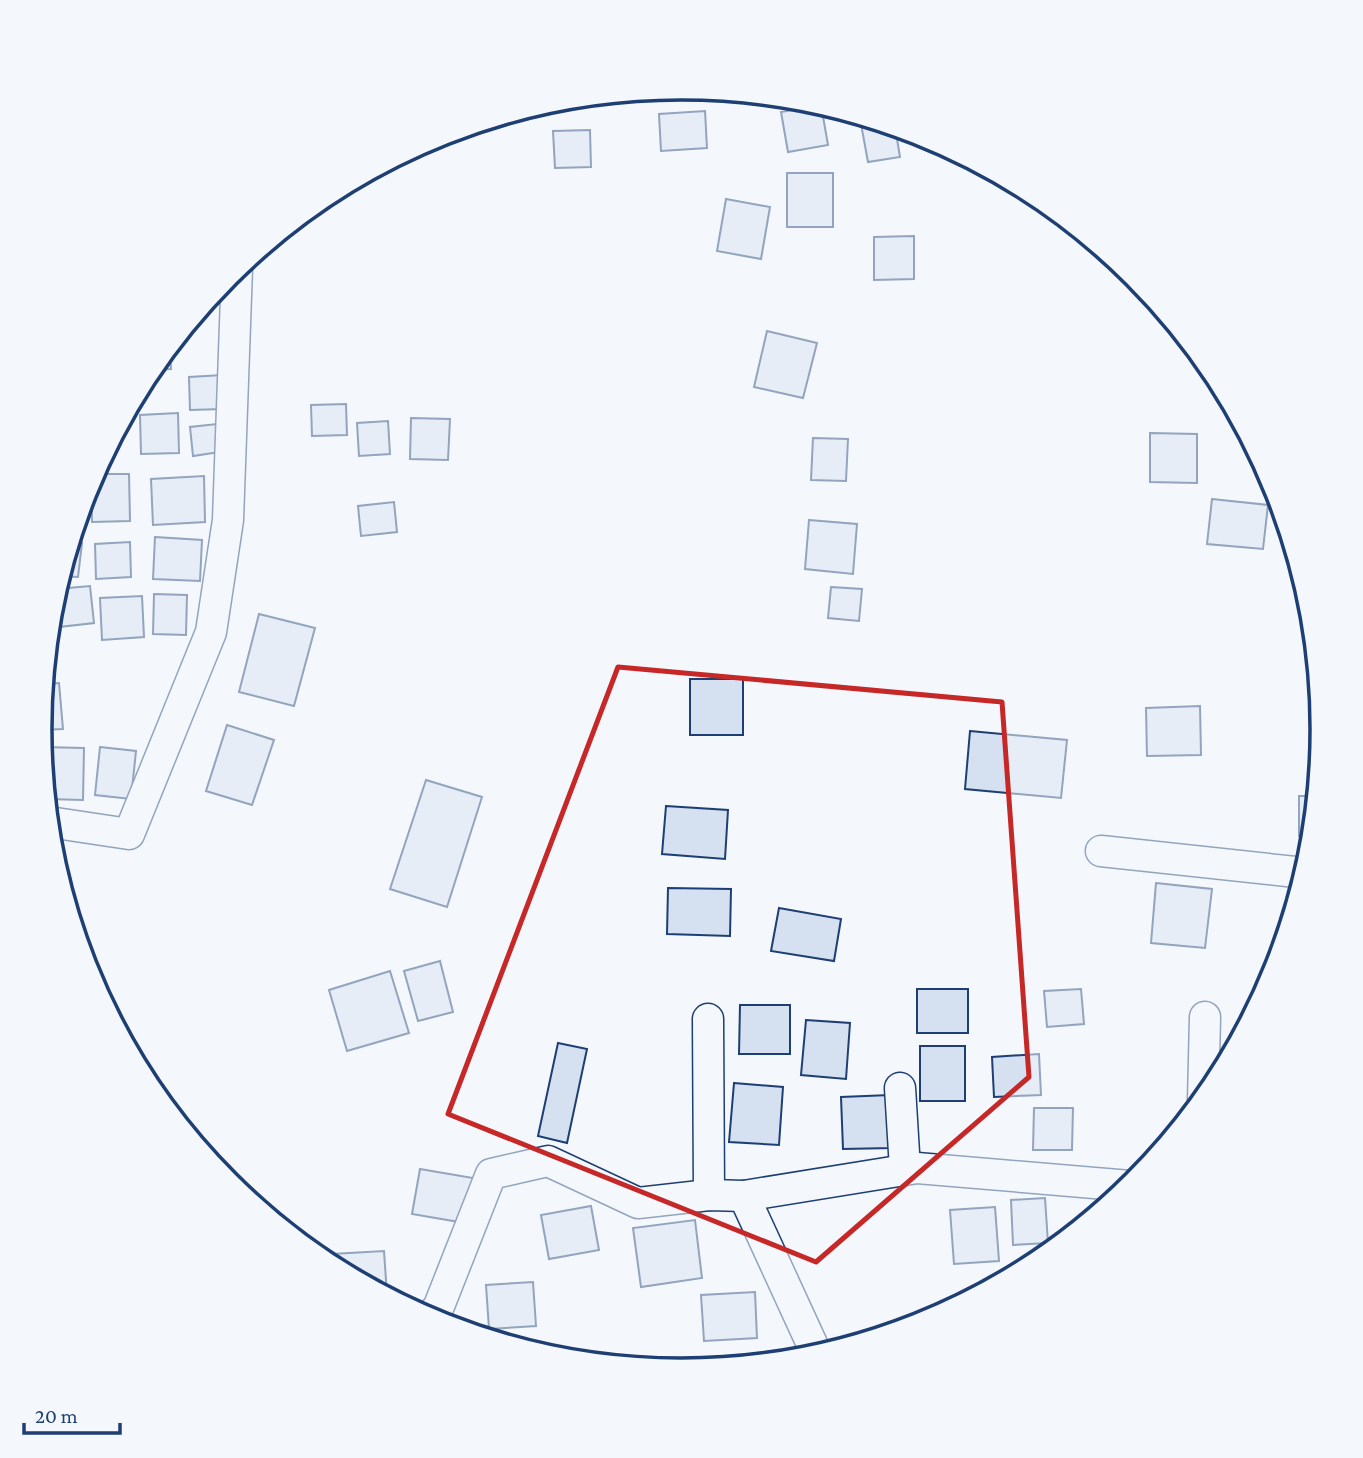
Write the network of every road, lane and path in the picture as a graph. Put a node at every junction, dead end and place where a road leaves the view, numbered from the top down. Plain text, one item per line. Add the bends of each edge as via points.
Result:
1 (236, 285) edge
2 (60, 824) edge
3 (1101, 851) dead end
4 (1294, 872) edge
5 (1205, 1017) dead end
6 (708, 1019) dead end
7 (1204, 1079) edge
8 (900, 1088) dead end
9 (905, 1170) junction
10 (1114, 1185) edge
11 (709, 1195) junction
12 (744, 1196) junction
13 (437, 1308) edge
14 (812, 1344) edge

1 - 2 street via 228,520 211,632 129,834
3 - 4 street
5 - 7 street
6 - 11 street
8 - 9 street
9 - 10 street
9 - 12 street
11 - 12 street
11 - 13 street via 638,1203 548,1161 491,1174
12 - 14 street

